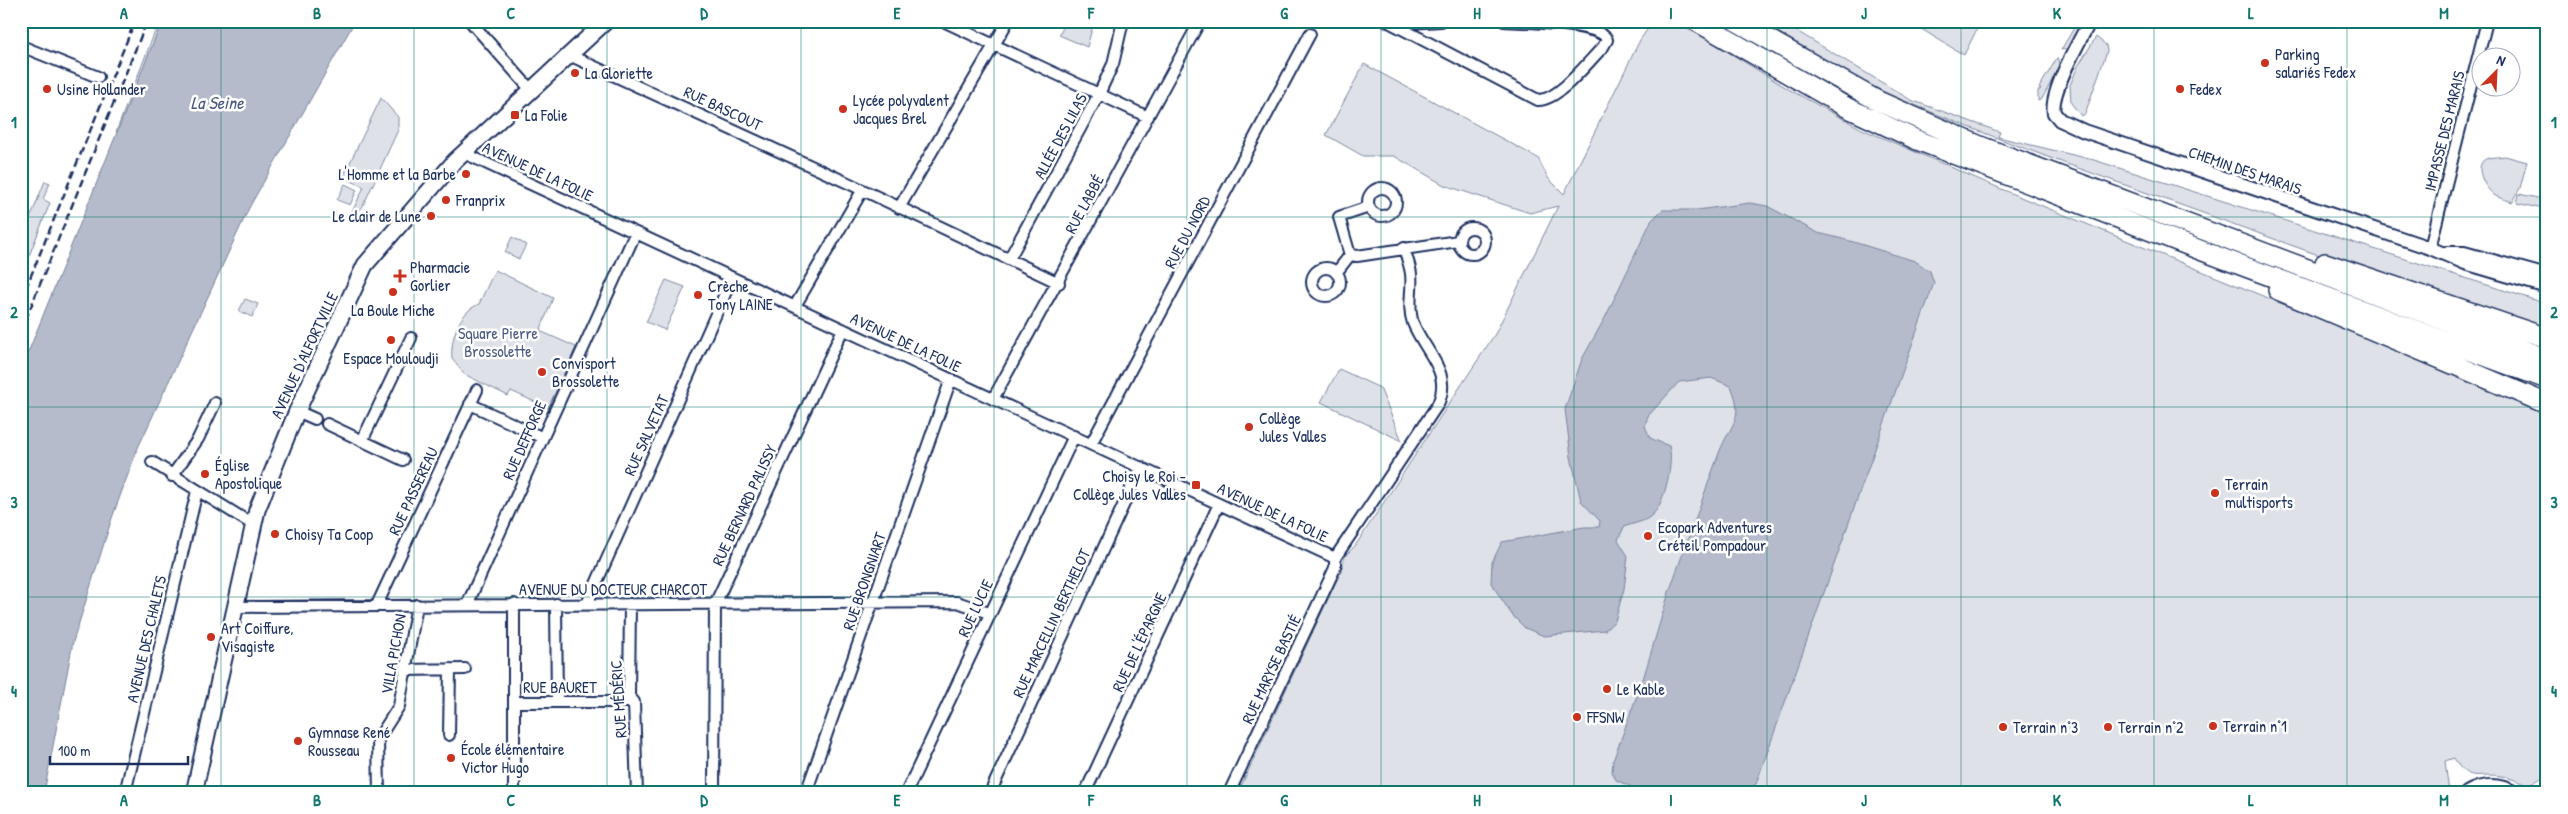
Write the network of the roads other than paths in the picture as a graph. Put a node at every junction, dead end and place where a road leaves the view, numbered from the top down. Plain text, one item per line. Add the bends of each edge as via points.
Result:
1 (470, 21) edge
2 (606, 21) edge
3 (942, 21) edge
4 (1008, 21) edge
5 (1123, 21) edge
6 (1200, 21) edge
7 (1441, 21) edge
8 (1504, 21) edge
9 (1696, 21) edge
10 (1736, 21) edge
11 (2090, 21) edge
12 (2487, 21) edge
13 (1390, 23) edge
14 (1310, 34) dead end
15 (994, 45) junction
16 (21, 46) edge
17 (570, 55) junction
18 (98, 77) dead end
19 (531, 90) junction
20 (1099, 94) junction
21 (1148, 117) junction
22 (464, 153) junction
23 (862, 191) junction
24 (899, 208) junction
25 (1369, 208) dead end
26 (2206, 231) junction
27 (635, 234) junction
28 (1458, 241) dead end
29 (1404, 248) junction
30 (2430, 248) junction
31 (2200, 250) junction
32 (2444, 254) junction
33 (1350, 255) junction
34 (1009, 259) junction
35 (1336, 273) dead end
36 (2547, 276) edge
37 (732, 278) junction
38 (1058, 283) junction
39 (2547, 287) edge
40 (795, 306) junction
41 (844, 329) junction
42 (411, 338) dead end
43 (2547, 338) edge
44 (2547, 360) edge
45 (951, 379) junction
46 (2547, 379) edge
47 (477, 390) dead end
48 (994, 399) junction
49 (215, 403) dead end
50 (470, 404) junction
51 (2547, 404) edge
52 (297, 410) junction
53 (315, 419) dead end
54 (327, 424) dead end
55 (1074, 436) junction
56 (541, 437) junction
57 (362, 441) junction
58 (1091, 444) junction
59 (403, 460) dead end
60 (152, 462) dead end
61 (1141, 467) junction
62 (172, 476) junction
63 (196, 491) junction
64 (1220, 504) junction
65 (252, 524) junction
66 (1335, 558) junction
67 (872, 603) junction
68 (514, 604) junction
69 (556, 604) junction
70 (586, 604) junction
71 (630, 604) junction
72 (715, 604) junction
73 (377, 605) junction
74 (417, 605) junction
75 (467, 605) junction
76 (235, 607) junction
77 (989, 613) junction
78 (450, 669) junction
79 (465, 669) dead end
80 (405, 670) junction
81 (514, 702) junction
82 (557, 702) junction
83 (634, 702) junction
84 (449, 734) dead end
85 (124, 793) edge
86 (194, 793) edge
87 (379, 793) edge
88 (514, 793) edge
89 (636, 793) edge
90 (714, 793) edge
91 (806, 793) edge
92 (906, 793) edge
93 (990, 793) edge
94 (1085, 793) edge
95 (1229, 793) edge
96 (2468, 793) edge
97 (2516, 793) edge

1 - 19 street
2 - 17 main road, AVENUE D'ALFORTVILLE
3 - 15 street
4 - 15 street
5 - 20 street, ALLÉE DES LILAS via 1113,64
6 - 21 street, RUE LABBÉ
7 - 13 street
8 - 13 street via 1578,27 1599,32 1607,40 1556,94 1538,100
9 - 31 highway via 1846,107 1917,140
10 - 26 highway via 1816,68 1919,120 1989,150
11 - 30 street, CHEMIN DES MARAIS via 2054,98 2056,115 2084,131
12 - 30 street, IMPASSE DES MARAIS
14 - 58 street, RUE DU NORD
15 - 20 street
15 - 24 street
16 - 18 street
17 - 19 main road, AVENUE D'ALFORTVILLE
17 - 23 street, RUE BASCOUT
19 - 22 main road, AVENUE D'ALFORTVILLE
20 - 21 street
20 - 34 street, ALLÉE DES LILAS
21 - 38 street, RUE LABBÉ
22 - 27 street, AVENUE DE LA FOLIE
22 - 52 main road, AVENUE D'ALFORTVILLE via 365,265
23 - 24 street, RUE BASCOUT
23 - 40 street
24 - 34 street, RUE BASCOUT
25 - 33 street via 1339,217
26 - 43 highway via 2235,231
26 - 44 highway
27 - 37 street, AVENUE DE LA FOLIE
27 - 56 street, RUE DEFFORGE
28 - 29 street
29 - 33 street
29 - 66 street via 1411,274 1409,306 1414,324 1440,372 1443,390 1438,404
30 - 32 street, CHEMIN DES MARAIS
31 - 46 highway
31 - 51 highway via 2216,265
32 - 36 street, CHEMIN DES MARAIS via 2464,253
32 - 39 street, CHEMIN DES MARAIS
33 - 35 street
34 - 38 street, RUE BASCOUT
37 - 40 street, AVENUE DE LA FOLIE
37 - 70 street, RUE SALVETAT
38 - 48 street, RUE LABBÉ
40 - 41 street, AVENUE DE LA FOLIE
41 - 45 street, AVENUE DE LA FOLIE
41 - 72 street, RUE BERNARD PALISSY
42 - 57 street
45 - 48 street, AVENUE DE LA FOLIE
45 - 67 street, RUE BRONGNIART
47 - 50 street, RUE PASSEREAU
48 - 55 street, AVENUE DE LA FOLIE
49 - 62 street via 198,439
50 - 56 street
50 - 73 street, RUE PASSEREAU
52 - 53 street
52 - 65 main road, AVENUE D'ALFORTVILLE
54 - 57 street
55 - 58 street, AVENUE DE LA FOLIE
55 - 77 street, RUE LUCIE
56 - 75 street, RUE DEFFORGE
57 - 59 street
58 - 61 street, AVENUE DE LA FOLIE
60 - 62 street
61 - 64 street, AVENUE DE LA FOLIE
61 - 93 street, RUE MARCELLIN BERTHELOT
62 - 63 street
63 - 65 street
63 - 85 street, AVENUE DES CHALETS
64 - 66 street, AVENUE DE LA FOLIE
64 - 94 street, RUE DE L'ÉPARGNE
65 - 76 main road, AVENUE D'ALFORTVILLE
66 - 95 street, RUE MARYSE BASTIÉ via 1336,568
67 - 72 street, AVENUE DU DOCTEUR CHARCOT
67 - 77 street, AVENUE DU DOCTEUR CHARCOT via 958,602
67 - 91 street, RUE BRONGNIART
68 - 69 street, AVENUE DU DOCTEUR CHARCOT
68 - 75 street, AVENUE DU DOCTEUR CHARCOT
68 - 81 street
69 - 70 street, AVENUE DU DOCTEUR CHARCOT
69 - 82 street
70 - 71 street, AVENUE DU DOCTEUR CHARCOT
71 - 72 street, AVENUE DU DOCTEUR CHARCOT
71 - 83 street, RUE MÉDÉRIC via 629,696
72 - 90 street, RUE BERNARD PALISSY
73 - 74 street, AVENUE DU DOCTEUR CHARCOT
73 - 76 street, AVENUE DU DOCTEUR CHARCOT
74 - 75 street, AVENUE DU DOCTEUR CHARCOT
74 - 80 street, VILLA PICHON
76 - 86 main road, AVENUE D'ALFORTVILLE
77 - 92 street, RUE LUCIE
78 - 79 street
78 - 80 street
78 - 84 street
80 - 87 street, VILLA PICHON via 399,706 378,738
81 - 82 street, RUE BAURET
81 - 88 street
82 - 83 street, RUE BAURET
83 - 89 street, RUE MÉDÉRIC
96 - 97 street via 2488,785 2505,787

